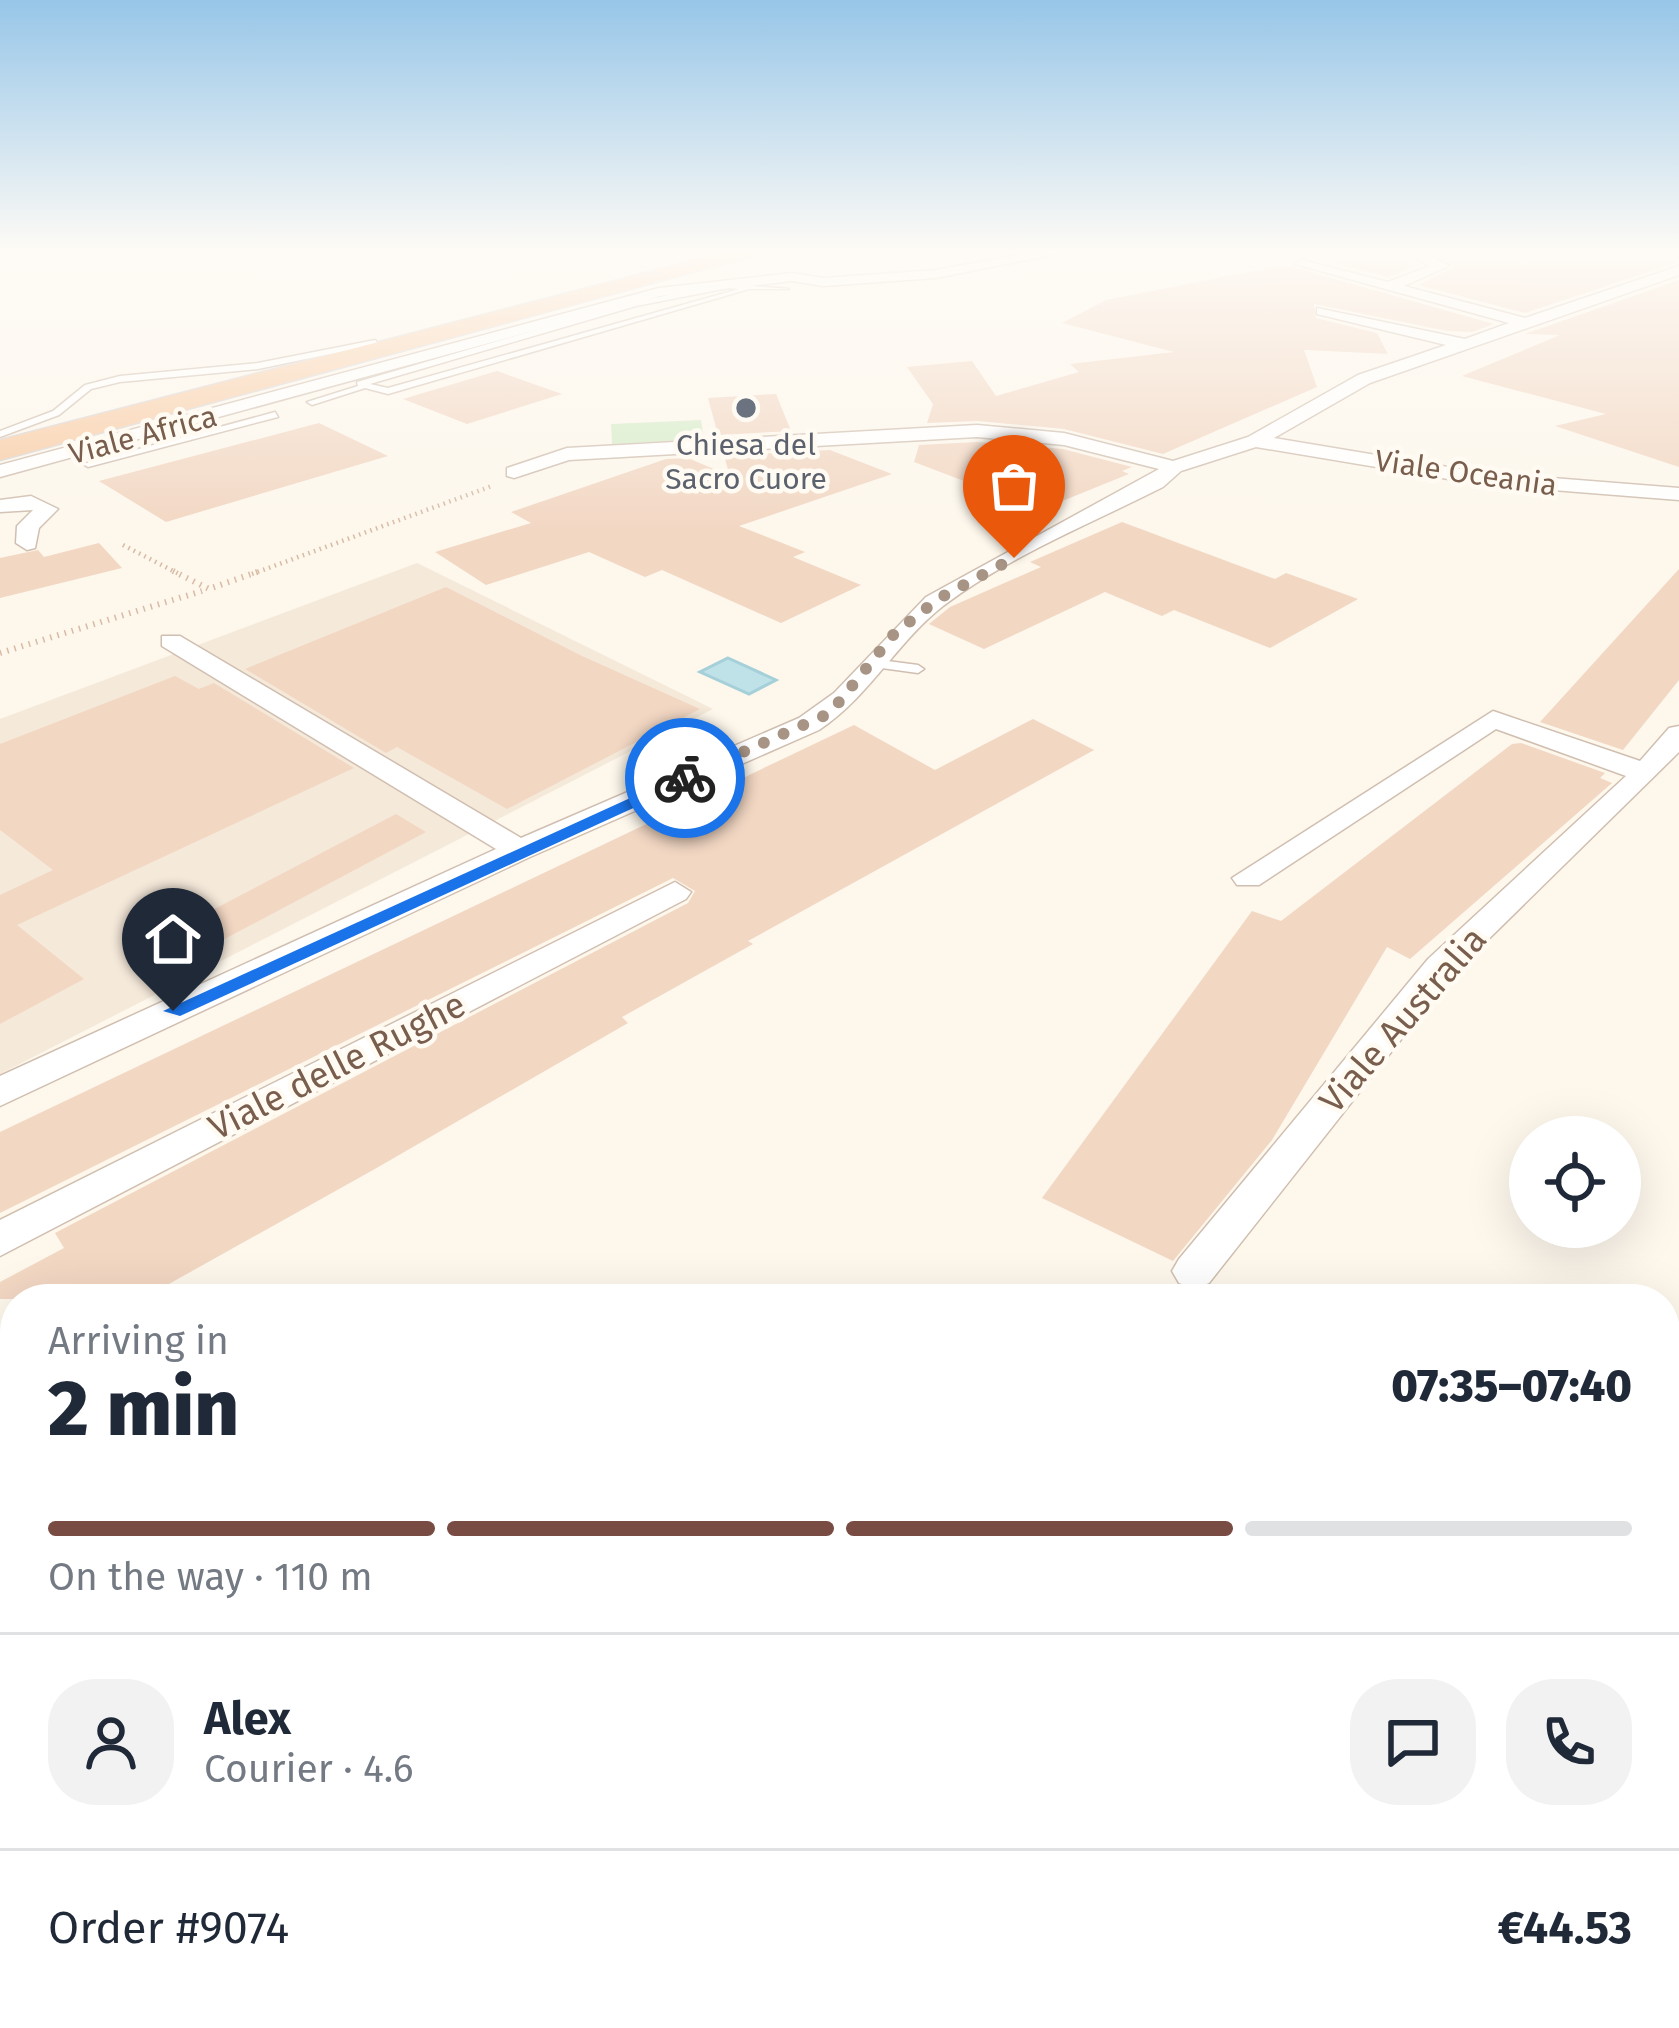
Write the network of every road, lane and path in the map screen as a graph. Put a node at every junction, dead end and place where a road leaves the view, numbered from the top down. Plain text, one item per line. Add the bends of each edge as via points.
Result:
1 (370, 344) edge
2 (406, 344) edge
3 (480, 344) edge
4 (482, 344) edge
5 (554, 344) edge
6 (1466, 344) edge
7 (361, 388) junction
8 (312, 402) dead end
9 (275, 415) dead end
10 (184, 431) junction
11 (0, 437) edge
12 (1255, 441) junction
13 (0, 450) edge
14 (88, 464) dead end
15 (1174, 467) junction
16 (0, 471) edge
17 (514, 472) joint
18 (1679, 494) edge
19 (0, 506) edge
20 (27, 543) dead end
21 (123, 545) dead end
22 (209, 589) junction
23 (171, 641) dead end
24 (0, 652) edge
25 (872, 663) junction
26 (918, 669) dead end
27 (1679, 734) edge
28 (1646, 773) junction
29 (519, 850) junction
30 (1248, 878) dead end
31 (675, 892) dead end
32 (0, 1092) edge
33 (0, 1239) edge
34 (1194, 1271) dead end

1 - 11 highway
2 - 13 highway
3 - 10 street, Viale Africa
4 - 7 lane via 367,379
5 - 7 lane via 388,391
6 - 12 street via 1340,390
7 - 8 lane
9 - 10 lane
10 - 14 lane
10 - 16 street, Viale Africa
12 - 15 street
12 - 18 street, Viale Oceania via 1478,478
15 - 17 street via 1064,439 977,431 567,454
15 - 25 street via 938,599
17 - 22 path
19 - 20 street via 47,509 28,526
21 - 22 path
22 - 24 path
23 - 29 street
25 - 26 lane
25 - 29 street via 844,701 809,724
27 - 28 street, Viale Australia
28 - 30 street via 1493,719
28 - 34 street, Viale Australia via 1440,967
29 - 32 street
31 - 33 street, Viale delle Rughe

